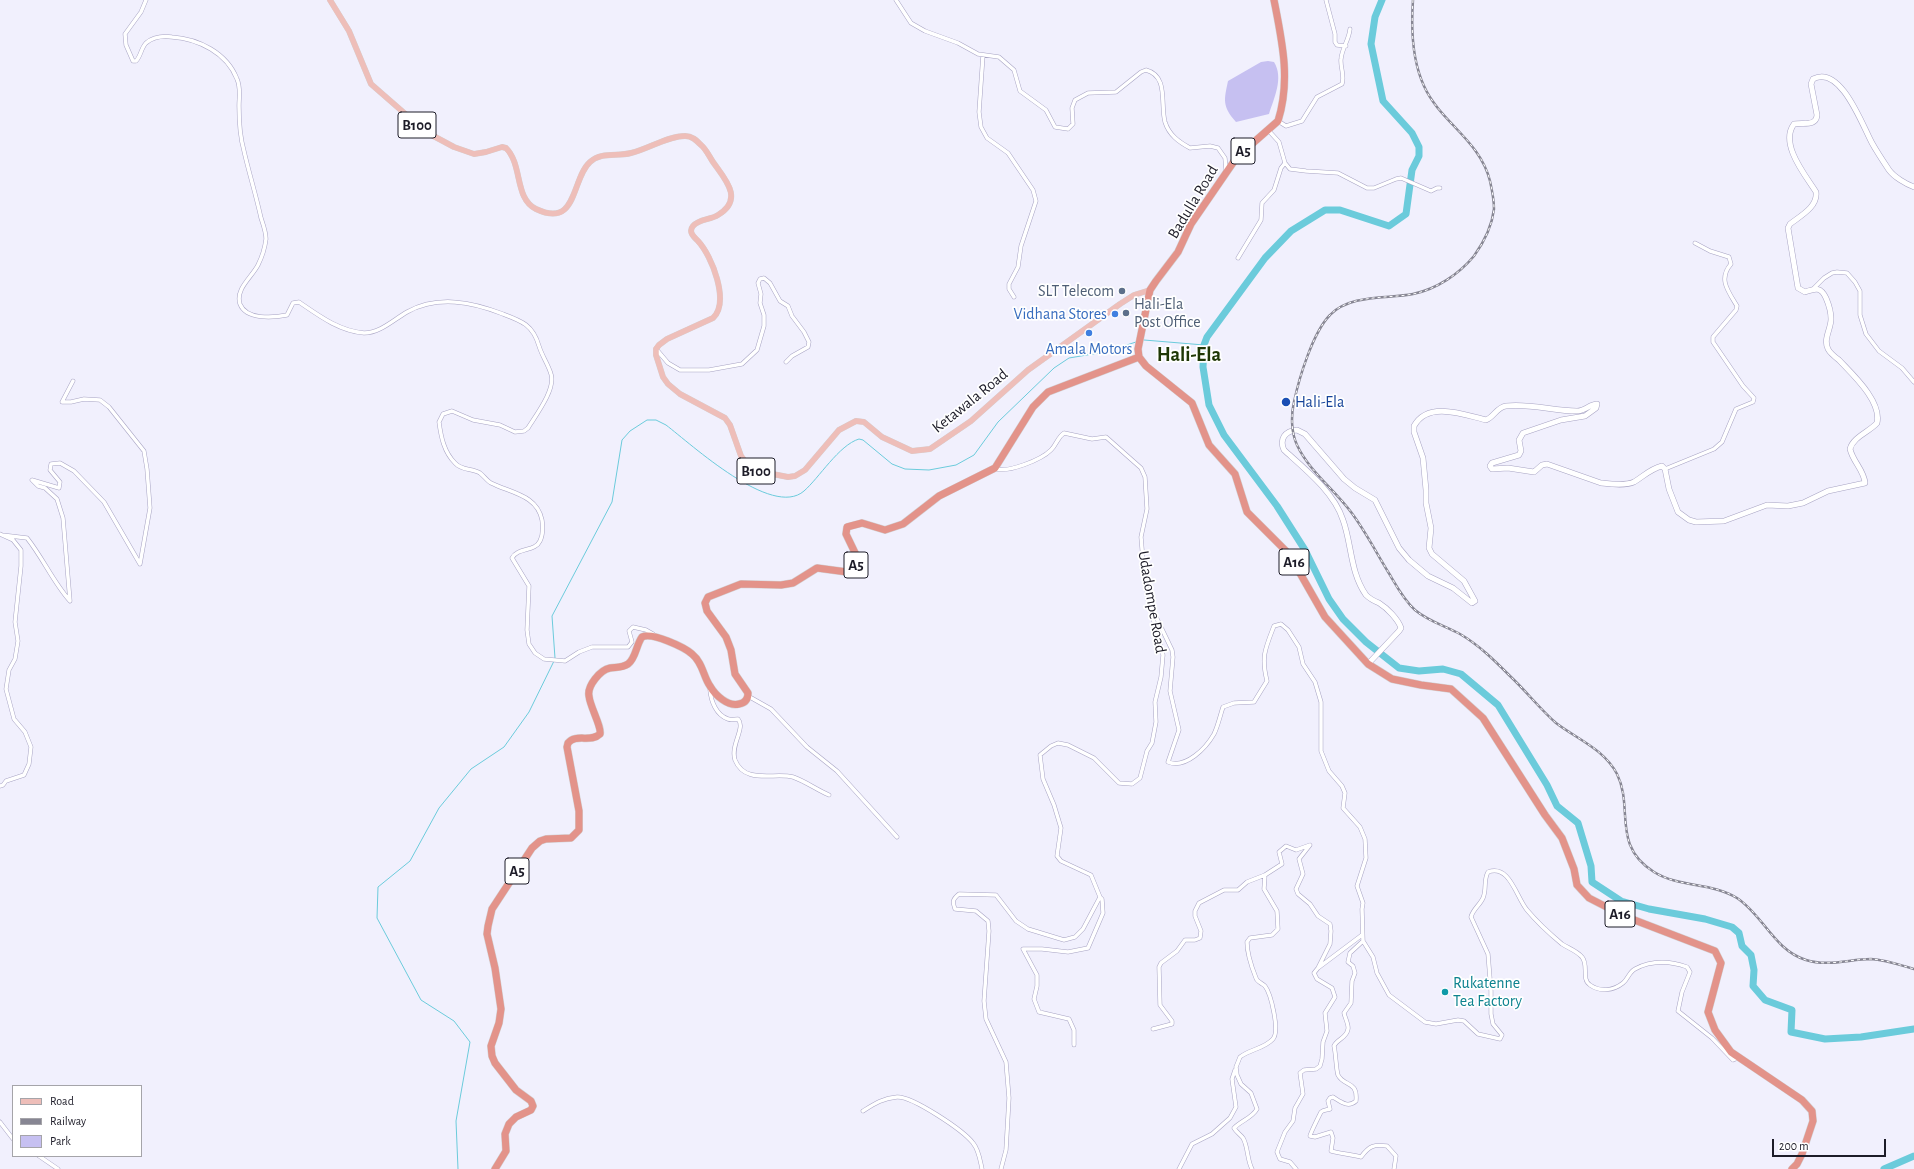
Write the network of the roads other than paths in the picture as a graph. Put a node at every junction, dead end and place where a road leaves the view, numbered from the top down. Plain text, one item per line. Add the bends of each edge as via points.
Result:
1 (146, 0) edge
2 (330, 0) edge
3 (896, 0) edge
4 (1274, 0) edge
5 (1326, 0) edge
6 (1350, 29) dead end
7 (1346, 46) junction
8 (983, 55) junction
9 (1278, 121) junction
10 (1269, 130) junction
11 (1285, 163) junction
12 (1227, 172) junction
13 (1914, 187) edge
14 (1440, 188) dead end
15 (1695, 242) dead end
16 (1238, 258) dead end
17 (1814, 288) junction
18 (1150, 290) junction
19 (1014, 297) dead end
20 (656, 349) junction
21 (1139, 357) junction
22 (786, 362) dead end
23 (73, 381) dead end
24 (1914, 382) edge
25 (994, 469) junction
26 (1665, 469) junction
27 (1, 534) edge
28 (1148, 600) junction
29 (656, 636) junction
30 (1368, 664) junction
31 (710, 687) junction
32 (748, 696) junction
33 (0, 786) edge
34 (829, 795) dead end
35 (897, 837) dead end
36 (1265, 875) junction
37 (1100, 897) junction
38 (1362, 935) junction
39 (1363, 941) junction
40 (1318, 968) junction
41 (1152, 1029) dead end
42 (1074, 1045) dead end
43 (1739, 1057) junction
44 (1236, 1067) junction
45 (863, 1112) dead end
46 (0, 1122) edge
47 (12, 1138) edge
48 (40, 1157) edge
49 (58, 1169) edge
50 (495, 1169) edge
51 (982, 1169) edge
52 (1001, 1169) edge
53 (1179, 1169) edge
54 (1252, 1169) edge
55 (1296, 1169) edge
56 (1394, 1169) edge
57 (1792, 1169) edge

1 - 29 street via 141,12 125,34 126,45 133,61 138,59 143,48 151,40 164,36 188,38 207,46 223,57 237,79 240,90 243,150 251,172 266,238 258,264 240,291 241,305 245,311 261,316 287,315 294,303 299,302 326,321 351,331 365,333 377,331 416,308 462,302 484,307 528,326 536,335 553,383 524,431 515,432 452,411 443,414 439,422 444,445 456,464 480,473 490,483 515,492 540,510 543,524 540,543 518,552 512,558 529,586 529,644 535,654 544,659 565,661 592,647 628,647 632,642 629,631 633,627
2 - 20 main road, B100 via 349,31 376,90 426,132 454,147 474,154 506,148 517,165 524,197 535,208 551,213 562,211 572,201 584,170 590,162 599,157 631,153 687,136 694,138 702,146 730,187 728,205 719,214 692,226 691,231 703,248 719,284 720,307 718,314 713,318 667,339
3 - 8 street via 911,23
4 - 9 highway via 1285,53
5 - 7 street via 1335,42 1337,45
6 - 7 street
7 - 9 street via 1340,67 1344,79 1342,84 1317,96 1302,121 1286,126
8 - 12 street via 999,57 1010,65 1016,74 1020,91 1043,107 1056,127 1062,130 1073,124 1072,108 1075,100 1088,93 1116,92 1141,72 1150,71 1159,80 1163,89 1162,108 1165,122 1174,138 1190,148 1218,148 1225,158
8 - 19 street via 979,112 981,128 987,138 1008,152 1033,190 1036,201 1021,246 1018,267 1009,284
9 - 10 highway, Badulla Road / A5
10 - 11 street via 1280,142
10 - 12 highway, Badulla Road / A5 via 1237,157
11 - 14 street via 1290,169 1338,173 1367,188 1401,178 1431,191
11 - 16 street via 1274,190 1262,203 1261,220
12 - 18 highway, Badulla Road / A5 via 1191,224 1178,252
13 - 17 street via 1890,171 1845,93 1833,81 1822,77 1813,79 1811,84 1817,120 1814,123 1794,124 1789,139 1795,158 1816,192 1817,199 1814,205 1788,228 1798,288 1804,292
15 - 26 street via 1710,251 1729,257 1731,264 1725,270 1724,277 1727,290 1737,306 1713,337 1713,342 1754,398 1753,402 1736,409 1718,446
17 - 24 street via 1832,273 1847,274 1860,292 1860,315 1866,334 1879,351 1902,368
17 - 26 street via 1823,291 1829,305 1831,320 1826,340 1828,349 1859,381 1876,408 1877,423 1855,440 1850,449 1863,473 1865,483 1828,491 1803,503 1788,506 1767,505 1724,521 1696,522 1678,512
18 - 20 main road, Ketawala Road / B100 via 1134,295 1028,370 971,422 930,449 912,451 882,438 864,422 856,421 832,436 804,470 788,477 758,472 749,466 741,456 725,418 680,394 668,384 657,360
18 - 21 highway, Badulla Road / A5 via 1138,349
20 - 22 street via 668,363 680,370 709,370 742,364 757,350 764,326 758,283 764,278 770,283 780,301 788,306 810,342 808,347
21 - 25 highway, A5 via 1048,392 1034,407
21 - 30 highway, A16 via 1146,366 1192,403 1209,445 1235,474 1247,512 1289,554 1325,617
23 - 27 street via 62,402 84,398 100,400 109,407 144,451 150,508 140,564 104,502 74,470 60,463 51,464 50,470 60,482 59,488 32,480 57,499 63,518 70,600 59,588 27,538
25 - 28 street, Udadompe Road via 1014,468 1036,460 1051,450 1059,436 1064,433 1092,439 1106,436 1141,468 1144,477 1148,509 1141,537
25 - 32 highway, A5 via 939,496 910,520 897,527 881,530 862,524 847,527 846,534 858,559 854,569 848,572 817,568 793,583 741,584 708,597 705,603 707,611 726,637 735,674
26 - 30 street via 1662,466 1651,469 1633,482 1610,484 1547,464 1534,472 1508,468 1492,469 1490,466 1492,463 1519,455 1519,440 1523,434 1561,420 1585,416 1596,408 1597,404 1578,412 1544,407 1505,406 1486,420 1443,411 1422,417 1416,423 1414,432 1423,458 1426,503 1431,528 1429,548 1432,554 1464,581 1475,601 1472,603 1453,588 1428,576 1409,560 1399,548 1375,500 1344,479 1305,434 1297,430 1287,433 1283,438 1284,450 1318,483 1343,520 1353,569 1367,596 1381,604 1399,622 1400,628
27 - 33 street via 13,540 21,550 15,622 18,641 6,689 14,719 25,732 31,747 29,764 24,775 6,780
28 - 37 street, Udadompe Road via 1163,655 1156,702 1156,722 1140,778 1132,784 1119,783 1094,758 1068,745 1058,743 1040,755 1043,779 1061,828 1058,856 1061,861 1091,875
28 - 38 street via 1173,657 1170,691 1179,730 1168,762 1184,762 1202,750 1214,733 1222,707 1234,703 1254,702 1267,681 1263,665 1264,650 1274,626 1281,624 1299,647 1303,664 1315,682 1321,702 1321,750 1329,771 1345,793 1342,808 1360,827 1365,839 1366,858 1357,886 1364,903
29 - 31 highway via 692,654 702,666
29 - 50 highway, A5 via 642,637 628,664 604,671 592,684 588,695 592,712 601,729 600,734 592,738 574,738 568,743 567,754 579,811 578,833 571,838 540,842 532,848 489,917 487,934 496,968 501,1009 491,1046 492,1056 518,1093 531,1101 533,1106 509,1124 505,1134 506,1151
30 - 43 highway, A16 via 1392,679 1421,686 1451,689 1483,718 1562,838 1574,869 1577,885 1589,898 1624,916 1714,951 1721,963 1708,1012 1715,1030 1731,1052
31 - 32 highway via 731,704 742,704
31 - 34 street via 711,701 719,712 728,719 738,719 741,722 733,750 735,760 741,768 752,776 792,777
32 - 35 street via 771,709 807,747 837,771
36 - 40 street via 1282,864 1279,852 1283,847 1296,850 1310,846 1299,859 1303,874 1296,889 1318,916 1330,924 1332,931 1330,944
36 - 41 street via 1247,882 1238,890 1224,890 1199,903 1195,916 1201,931 1200,938 1185,940 1159,967 1160,1005 1172,1024
36 - 44 street via 1264,890 1277,911 1278,929 1272,935 1250,938 1247,945 1256,978 1264,985 1269,995 1276,1032 1262,1047 1240,1057
37 - 42 street via 1103,913 1088,948 1068,952 1023,949 1037,975 1034,999 1038,1012 1069,1019 1074,1030
37 - 52 street via 1083,929 1075,937 1064,940 1028,929 1016,921 996,895 959,894 954,898 955,909 976,911 988,921 984,1001 986,1019 1006,1062 1009,1098 1006,1150
38 - 39 street
38 - 40 street
39 - 43 street via 1389,994 1416,1016 1425,1022 1436,1024 1464,1020 1478,1034 1498,1040 1502,1034 1493,1024 1491,1014 1488,954 1471,917 1473,910 1483,898 1484,878 1488,872 1502,872 1526,909 1562,943 1583,957 1588,984 1604,991 1611,989 1623,983 1635,969 1662,961 1688,967 1690,972 1678,1011 1712,1038 1733,1060
39 - 56 street via 1350,953 1348,962 1353,966 1355,973 1351,1003 1344,1013 1348,1030 1346,1036 1334,1046 1338,1074 1354,1086 1356,1101 1352,1105 1346,1105 1333,1097 1330,1098 1330,1109 1319,1114 1319,1120 1310,1136 1331,1132 1334,1138 1331,1151 1336,1154 1361,1156 1367,1148 1387,1146 1396,1156
40 - 55 street via 1314,973 1317,980 1332,988 1335,997 1325,1013 1327,1031 1323,1042 1322,1059 1316,1069 1300,1073 1303,1094 1277,1152 1280,1159 1290,1162
43 - 57 highway, A16 via 1802,1100 1812,1111 1813,1121 1802,1154
44 - 53 street via 1232,1079 1236,1107 1230,1118 1220,1129 1192,1144
44 - 54 street via 1241,1084 1251,1093 1257,1109 1254,1115 1234,1128 1243,1138
45 - 51 street via 879,1101 899,1097 935,1113 945,1118 973,1143
46 - 47 street
48 - 49 street

